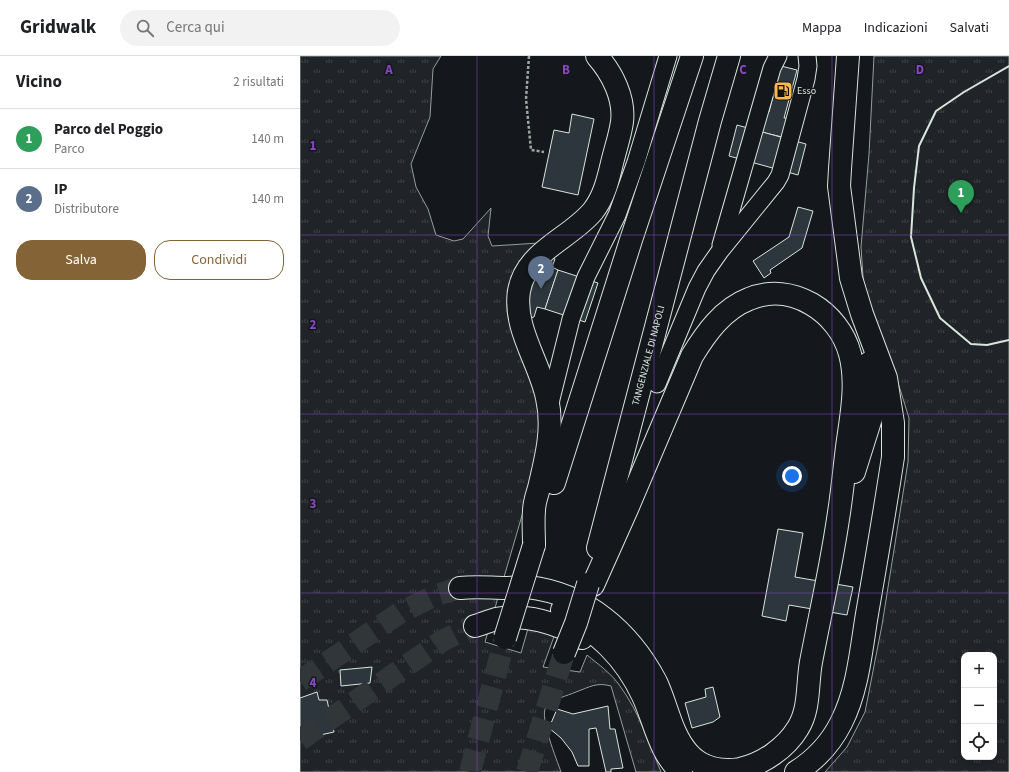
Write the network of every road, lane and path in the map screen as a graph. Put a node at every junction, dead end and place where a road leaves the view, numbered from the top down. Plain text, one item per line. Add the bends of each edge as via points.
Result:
1 (529, 56) edge
2 (597, 56) edge
3 (668, 56) edge
4 (692, 56) edge
5 (729, 56) edge
6 (778, 56) edge
7 (807, 56) edge
8 (839, 56) edge
9 (848, 56) edge
10 (863, 56) edge
11 (622, 121) junction
12 (544, 152) dead end
13 (621, 203) junction
14 (720, 252) junction
15 (852, 278) junction
16 (657, 384) joint
17 (550, 414) junction
18 (621, 463) junction
19 (838, 519) junction
20 (534, 544) junction
21 (591, 585) junction
22 (460, 588) tunnel mouth
23 (509, 588) junction
24 (475, 626) tunnel mouth
25 (505, 638) tunnel mouth
26 (564, 653) tunnel mouth
27 (655, 726) junction
28 (681, 772) edge
29 (796, 772) edge

1 - 12 path via 526,98 531,150
2 - 11 highway via 616,84
3 - 13 lane
4 - 20 highway
5 - 18 highway, TANGENZIALE DI NAPOLI
6 - 14 lane via 772,68
7 - 14 lane via 806,79 780,175
8 - 19 highway via 831,166 831,215 845,296 868,360 873,390 871,418
9 - 15 highway via 839,186
10 - 15 highway via 852,210
11 - 13 lane via 624,148
11 - 17 highway via 602,198 584,220 536,259 522,279 519,291 519,314 523,330 541,376
13 - 17 lane via 586,277 572,319 551,399
14 - 16 lane via 697,288
15 - 29 highway via 862,314 886,378 893,423 893,458 858,667 848,707 830,741 817,756
16 - 18 highway
17 - 20 highway via 549,444 534,511
18 - 21 highway, TANGENZIALE DI NAPOLI
19 - 21 highway via 854,386 847,343 836,324 817,306 791,295 762,295 749,299 723,315 698,345
19 - 23 highway via 804,715 798,728 777,751 752,766 722,770 710,768 693,758 678,738 660,692 646,667 625,638 599,614 588,606 539,589 524,586
20 - 25 highway, bridge
21 - 26 highway, bridge
22 - 23 highway
23 - 27 highway via 562,610 604,641 626,666
24 - 27 highway via 496,619 524,618 557,625 574,633 608,661
27 - 28 highway via 660,744

